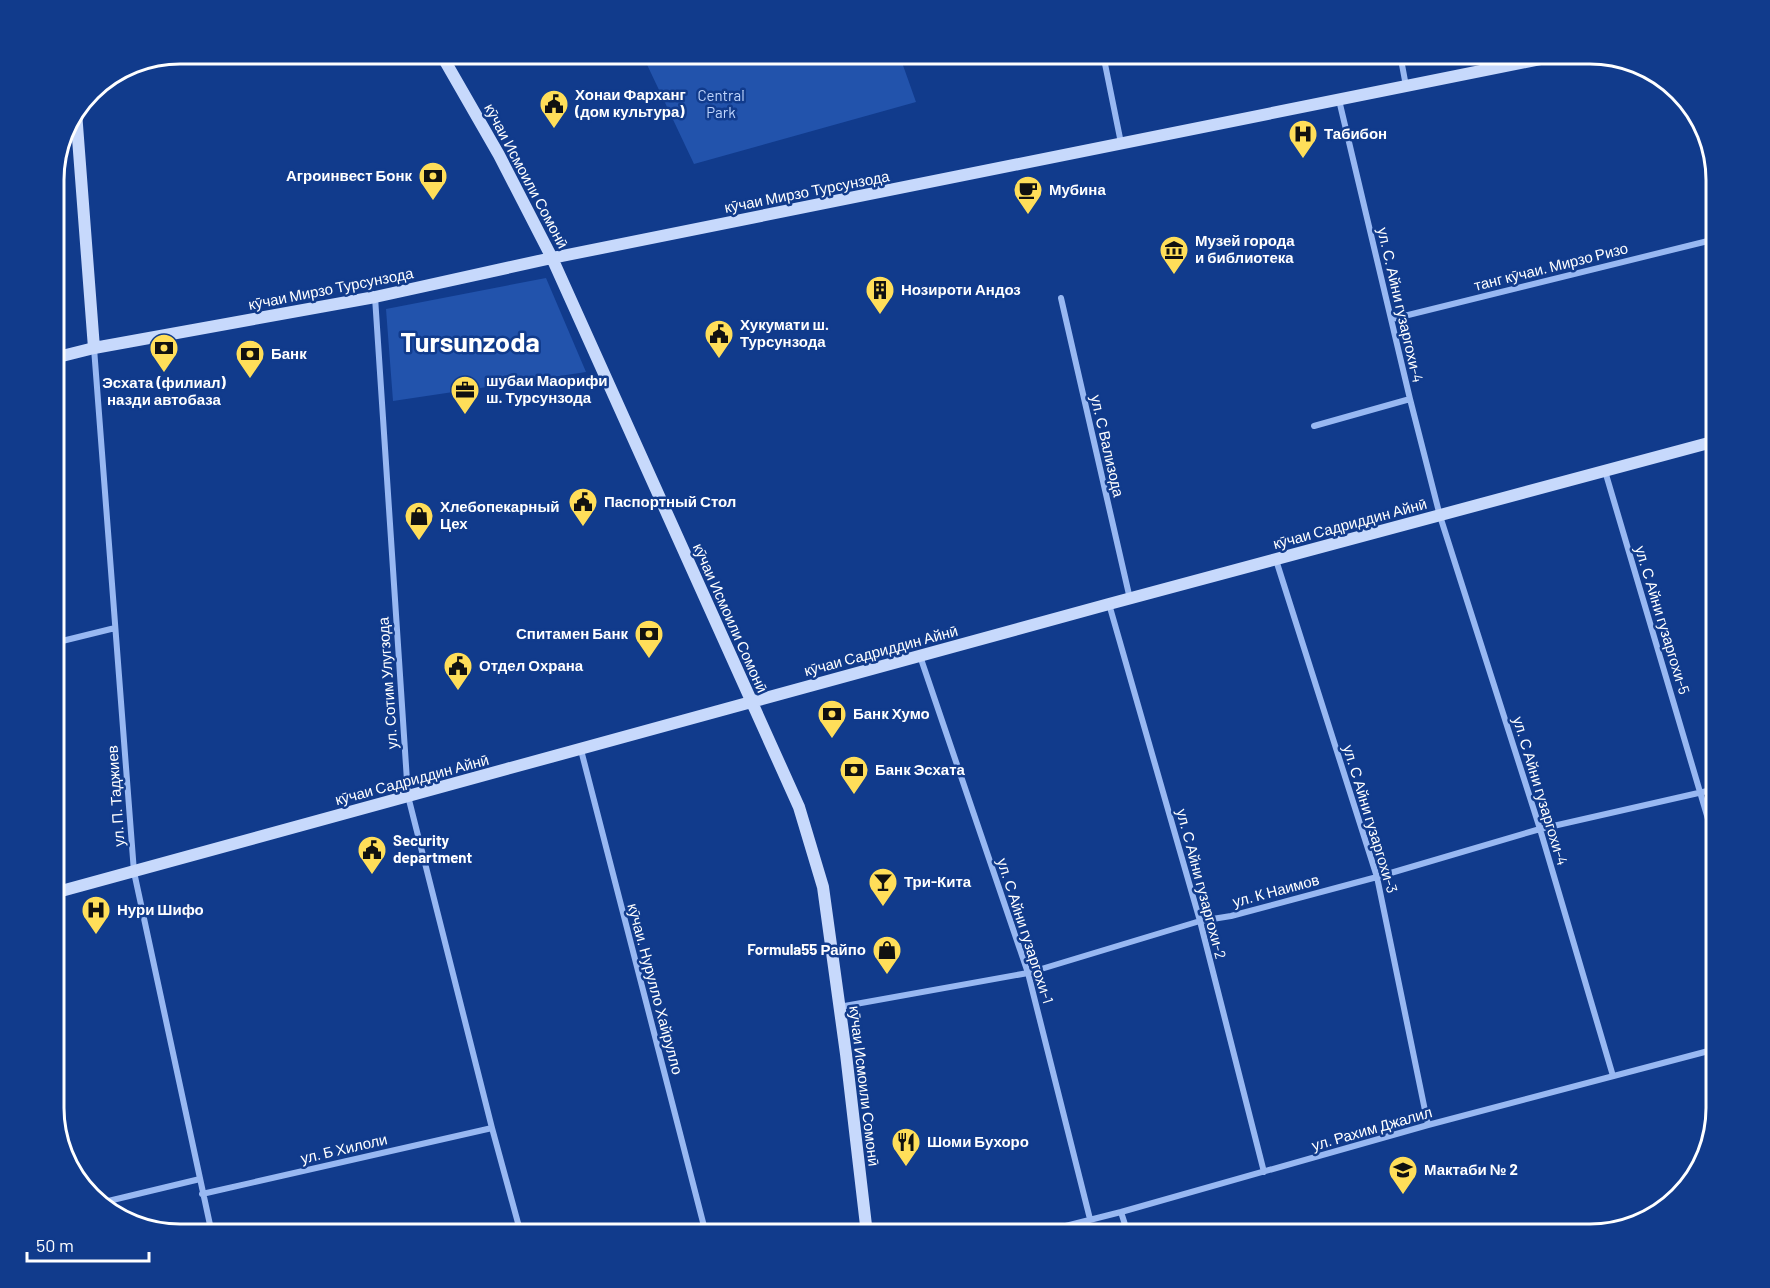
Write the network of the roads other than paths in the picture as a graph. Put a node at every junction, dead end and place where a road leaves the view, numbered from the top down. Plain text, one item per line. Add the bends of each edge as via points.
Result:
1 (447, 64) edge
2 (1105, 64) edge
3 (1402, 64) edge
4 (1515, 64) edge
5 (1406, 86) junction
6 (1339, 100) junction
7 (72, 141) edge
8 (1121, 144) junction
9 (1706, 241) edge
10 (552, 258) junction
11 (375, 297) junction
12 (1061, 298) dead end
13 (1392, 319) junction
14 (94, 348) junction
15 (65, 355) edge
16 (1410, 399) junction
17 (1314, 426) dead end
18 (1706, 444) edge
19 (1605, 471) junction
20 (1440, 516) junction
21 (1276, 560) junction
22 (1130, 599) junction
23 (1109, 604) junction
24 (115, 628) junction
25 (65, 640) edge
26 (920, 656) junction
27 (751, 702) junction
28 (580, 750) junction
29 (1706, 792) edge
30 (1701, 793) junction
31 (408, 796) junction
32 (1706, 811) edge
33 (1540, 829) junction
34 (134, 872) junction
35 (1377, 877) junction
36 (65, 890) edge
37 (1200, 921) junction
38 (1028, 973) junction
39 (839, 1007) junction
40 (1706, 1052) edge
41 (1612, 1076) junction
42 (1428, 1125) junction
43 (492, 1128) junction
44 (1264, 1172) junction
45 (200, 1179) junction
46 (202, 1194) junction
47 (111, 1200) edge
48 (1121, 1212) junction
49 (1090, 1219) junction
50 (210, 1224) edge
51 (518, 1224) edge
52 (703, 1224) edge
53 (866, 1224) edge
54 (1071, 1224) edge
55 (1125, 1224) edge

1 - 10 street, кӯчаи Исмоили Сомонӣ
2 - 8 street
3 - 5 street
4 - 5 street, кӯчаи Мирзо Турсунзода
5 - 6 street, кӯчаи Мирзо Турсунзода
6 - 8 street, кӯчаи Мирзо Турсунзода
6 - 13 street, ул. С. Айни гузаргохи-4
7 - 14 street
8 - 10 street, кӯчаи Мирзо Турсунзода
9 - 13 street, танг кӯчаи. Мирзо Ризо
10 - 11 street, кӯчаи Мирзо Турсунзода
10 - 27 street, кӯчаи Исмоили Сомонӣ
11 - 14 street, кӯчаи Мирзо Турсунзода
11 - 31 street, ул. Сотим Улугзода
12 - 22 street, ул. С Вализода
13 - 16 street, ул. С. Айни гузаргохи-4
14 - 15 street, кӯчаи Мирзо Турсунзода
14 - 24 street, ул. П. Таджиев
16 - 17 street
16 - 20 street, ул. С. Айни гузаргохи-4
18 - 19 street, кӯчаи Садриддин Айнӣ
19 - 20 street, кӯчаи Садриддин Айнӣ
19 - 30 street, ул. С Айни гузаргохи-5
20 - 21 street, кӯчаи Садриддин Айнӣ
20 - 33 street, ул. С Айни гузаргохи-4
21 - 22 street, кӯчаи Садриддин Айнӣ
21 - 35 street, ул. С Айни гузаргохи-3
22 - 23 street, кӯчаи Садриддин Айнӣ
23 - 26 street, кӯчаи Садриддин Айнӣ
23 - 37 street, ул. С Айни гузаргохи-2
24 - 25 street
24 - 34 street, ул. П. Таджиев
26 - 27 street, кӯчаи Садриддин Айнӣ
26 - 38 street, ул. С Айни гузаргохи-1
27 - 28 street, кӯчаи Садриддин Айнӣ
27 - 39 street, кӯчаи Исмоили Сомонӣ via 799,807 823,887
28 - 31 street, кӯчаи Садриддин Айнӣ
28 - 52 street, кӯчаи. Нурулло Хайрулло
29 - 30 street, ул. К Наимов
30 - 32 street, ул. С Айни гузаргохи-5
30 - 33 street, ул. К Наимов
31 - 34 street, кӯчаи Садриддин Айнӣ
31 - 43 street, ул. Сотим Улугзода
33 - 35 street, ул. К Наимов
33 - 41 street, ул. С Айни гузаргохи-4
34 - 36 street, кӯчаи Садриддин Айнӣ
34 - 45 street, ул. П. Таджиев
35 - 37 street, ул. К Наимов
35 - 42 street, ул. С Айни гузаргохи-3
37 - 38 street, ул. К Наимов
37 - 44 street, ул. С Айни гузаргохи-2
38 - 39 street, ул. К Наимов
38 - 49 street, ул. С Айни гузаргохи-1
39 - 53 street, кӯчаи Исмоили Сомонӣ
40 - 41 street, ул. Рахим Джалил
41 - 42 street, ул. Рахим Джалил
42 - 44 street, ул. Рахим Джалил
43 - 46 street, ул. Б Хилоли
43 - 51 street, ул. Сотим Улугзода
44 - 48 street, ул. Рахим Джалил
45 - 46 street, ул. П. Таджиев
45 - 47 street
46 - 50 street, ул. П. Таджиев
48 - 49 street, ул. Рахим Джалил
48 - 55 street
49 - 54 street, ул. Рахим Джалил

